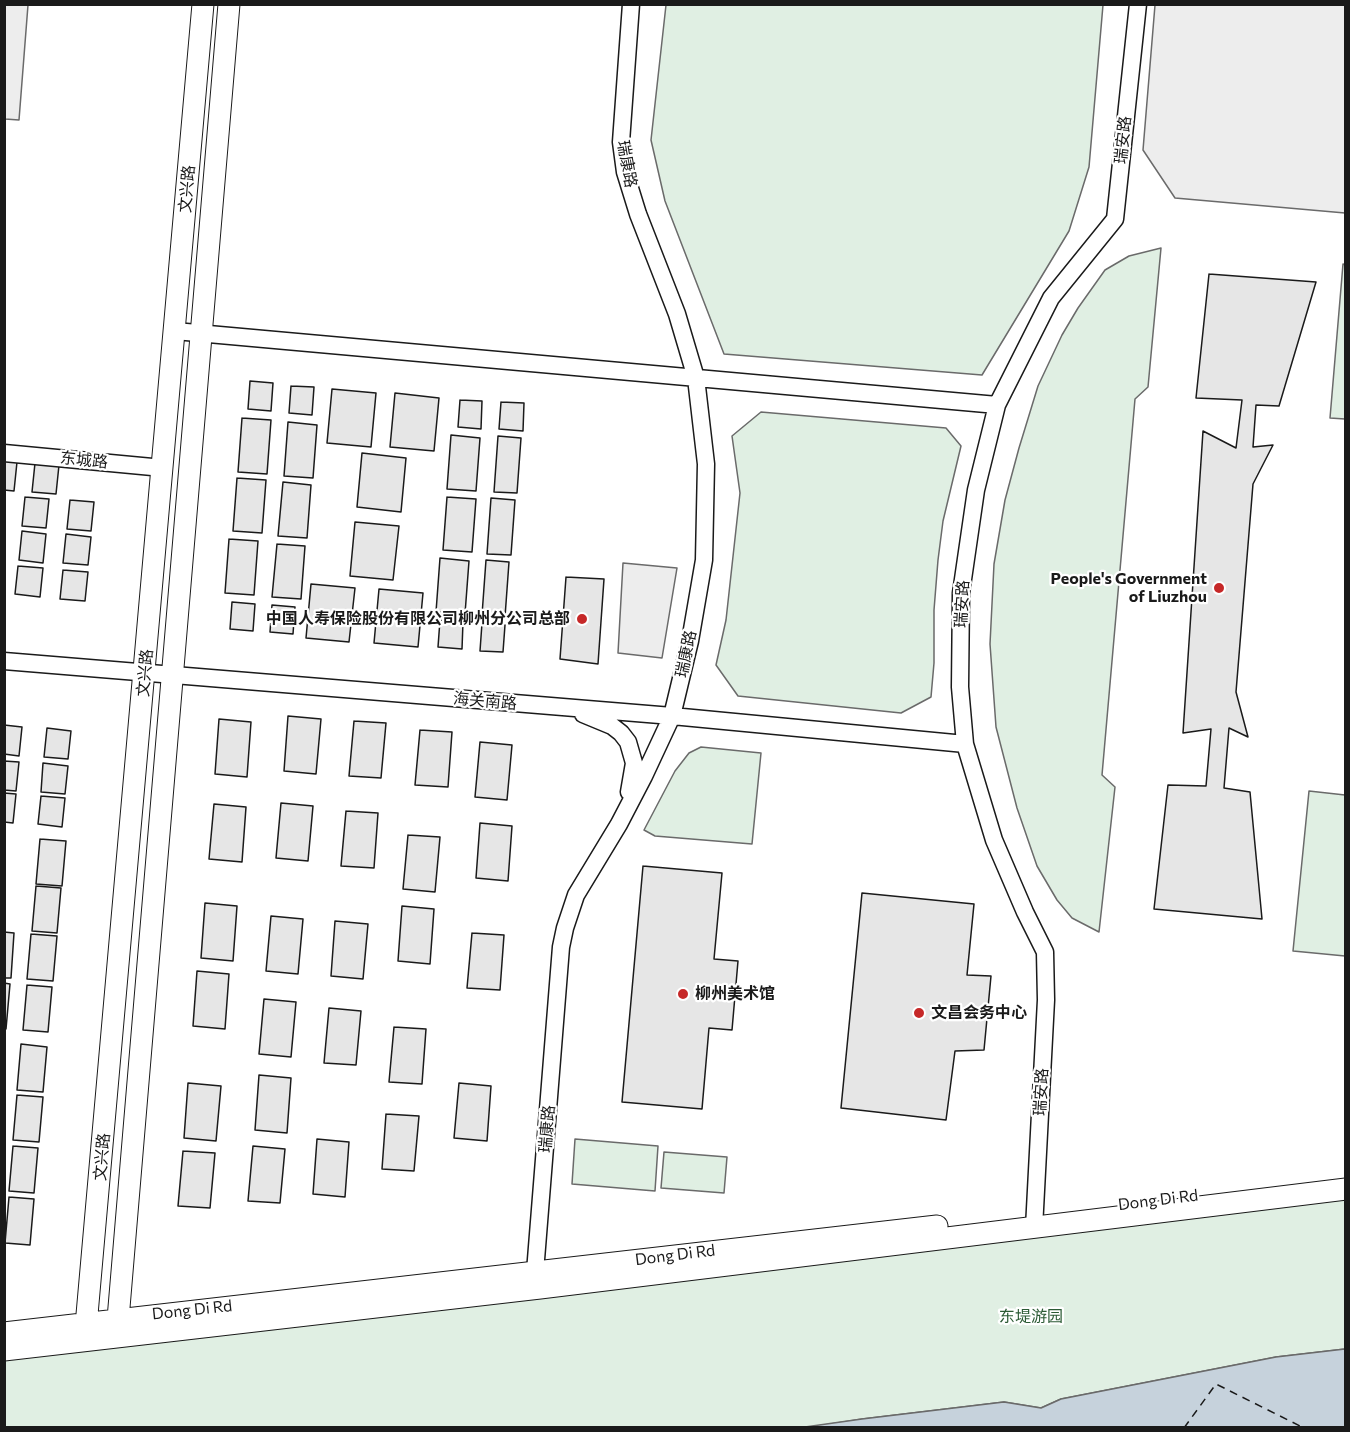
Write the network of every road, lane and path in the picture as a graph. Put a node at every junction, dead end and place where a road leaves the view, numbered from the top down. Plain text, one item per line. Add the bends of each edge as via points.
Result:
1 (203, 4) edge
2 (229, 4) edge
3 (631, 4) edge
4 (1138, 4) edge
5 (175, 331) junction
6 (201, 334) junction
7 (696, 378) junction
8 (997, 405) junction
9 (4, 453) edge
10 (163, 468) junction
11 (4, 661) edge
12 (145, 673) junction
13 (172, 675) junction
14 (565, 707) junction
15 (672, 716) junction
16 (965, 744) junction
17 (619, 824) junction
18 (1346, 1175) edge
19 (1346, 1189) edge
20 (1034, 1222) junction
21 (537, 1280) junction
22 (117, 1328) junction
23 (86, 1332) junction
24 (4, 1333) edge
25 (4, 1350) edge

1 - 5 main road, 文兴路
2 - 6 main road, 文兴路
3 - 7 street, 瑞康路 via 621,142 625,172
4 - 8 street, 瑞安路 via 1115,219 1052,298
5 - 6 street
5 - 10 main road, 文兴路
6 - 7 street
6 - 13 main road, 文兴路
7 - 8 street
7 - 15 street, 瑞康路 via 706,464 704,560
8 - 16 street, 瑞安路 via 976,490 961,593 960,687
9 - 10 street, 东城路
10 - 12 main road, 文兴路
11 - 12 street, 海关南路
12 - 13 street, 海关南路
12 - 23 main road, 文兴路
13 - 14 street, 海关南路
13 - 22 main road, 文兴路
14 - 15 street, 海关南路
14 - 17 street via 612,726 628,742 634,775
15 - 16 street, 海关南路
15 - 17 street, 瑞康路
16 - 20 street, 瑞安路 via 994,840 1045,952
17 - 21 street, 瑞康路 via 576,895 561,947
18 - 20 main road, Dong Di Rd
19 - 20 main road
20 - 21 main road
21 - 22 main road
22 - 23 main road
23 - 24 main road
23 - 25 main road

